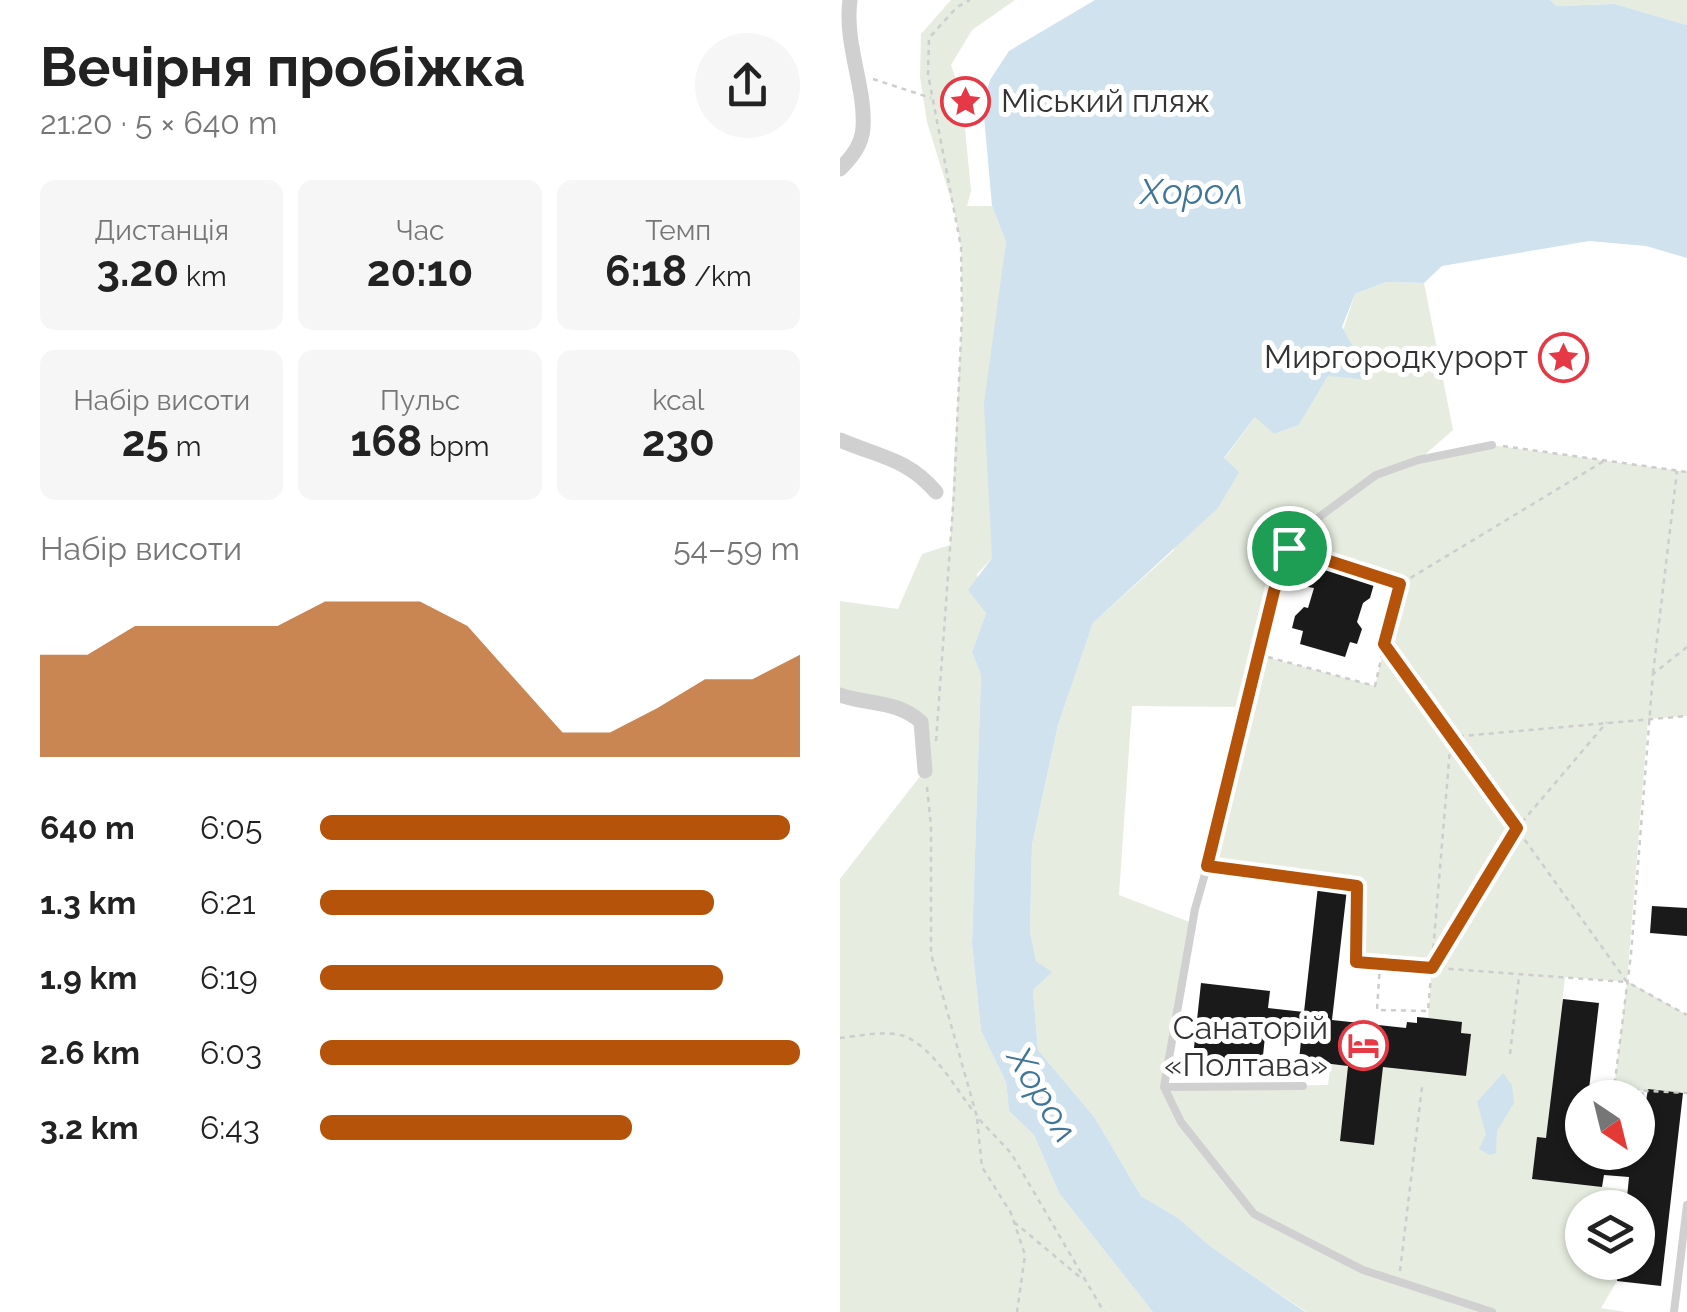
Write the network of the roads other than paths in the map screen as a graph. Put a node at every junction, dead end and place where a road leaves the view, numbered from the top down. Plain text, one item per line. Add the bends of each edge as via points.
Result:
1 (850, 0) edge
2 (848, 153) edge
3 (840, 169) edge
4 (840, 440) edge
5 (1492, 445) road end
6 (936, 492) dead end
7 (840, 695) edge
8 (924, 770) road end
9 (1303, 1086) dead end
10 (1164, 1088) junction
11 (1687, 1204) edge
12 (1492, 1312) edge
13 (1674, 1312) edge

1 - 2 street via 864,129
2 - 3 street
4 - 6 street via 904,463
5 - 10 lane via 1376,475 1311,522 1289,548 1195,909
7 - 8 street via 910,712 921,722
9 - 10 lane
10 - 12 lane via 1181,1122 1254,1214 1363,1270
11 - 13 lane

